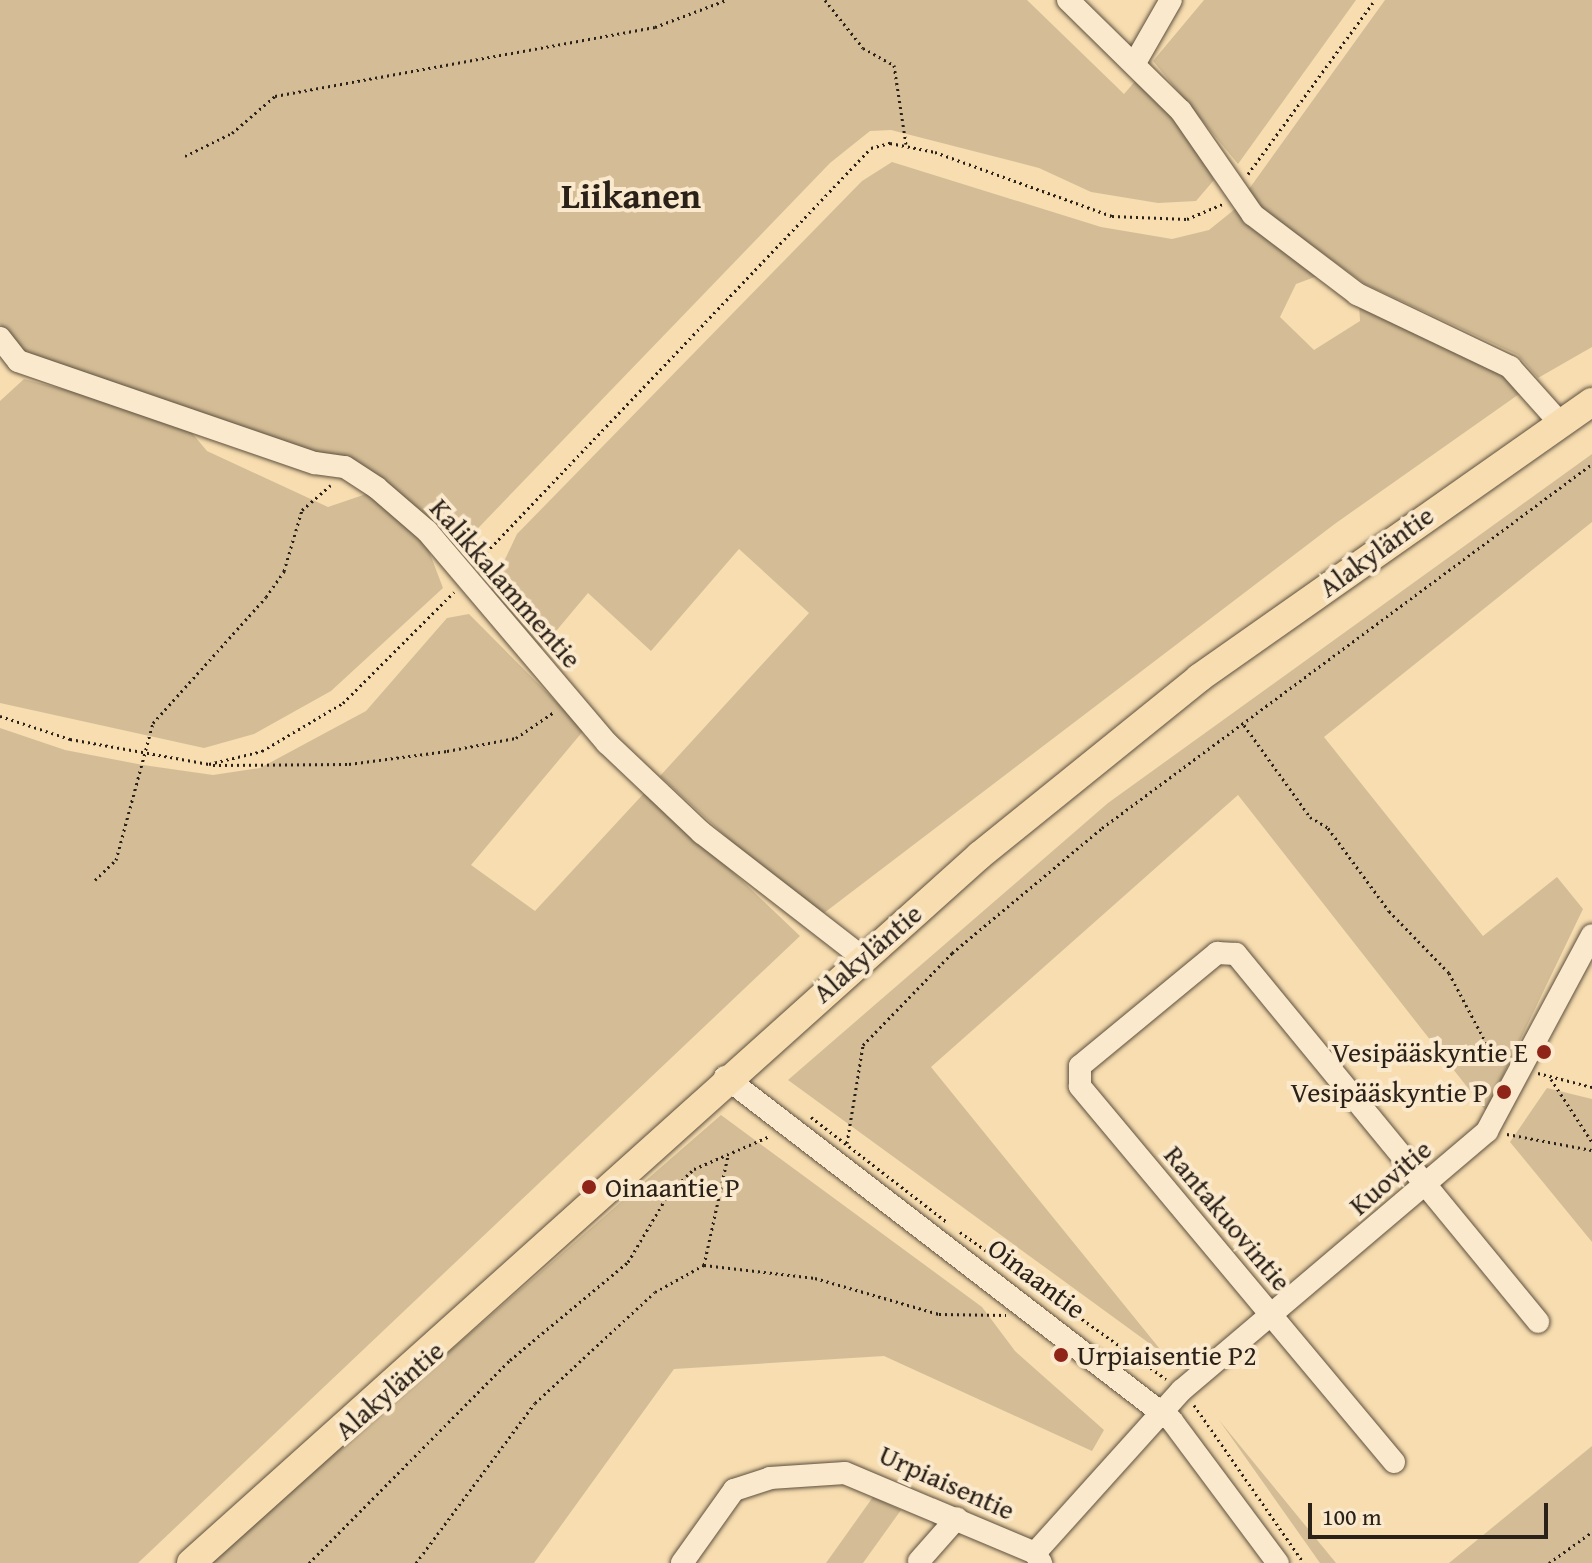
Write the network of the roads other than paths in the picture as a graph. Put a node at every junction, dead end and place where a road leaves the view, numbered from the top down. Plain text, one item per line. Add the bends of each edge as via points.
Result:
1 (1068, 0) edge
2 (1171, 0) edge
3 (1136, 61) junction
4 (0, 338) edge
5 (1592, 402) edge
6 (1560, 423) junction
7 (1592, 935) edge
8 (862, 957) junction
9 (725, 1077) junction
10 (1425, 1188) junction
11 (1270, 1317) junction
12 (1538, 1322) dead end
13 (1164, 1415) junction
14 (1394, 1462) dead end
15 (957, 1518) junction
16 (1038, 1558) edge
17 (919, 1561) dead end
18 (191, 1563) edge
19 (682, 1563) edge
20 (1278, 1563) edge

1 - 3 street
2 - 3 street
3 - 6 street via 1191,124 1233,195 1357,294 1510,367
4 - 8 street, Kalikkalammentie via 18,361 315,463 345,467 427,531 573,705 702,833
5 - 6 main road, Alakyläntie
6 - 8 main road, Alakyläntie via 1199,678
7 - 10 street, Kuovitie via 1487,1131
8 - 9 main road, Alakyläntie
9 - 13 street, Oinaantie via 784,1129
9 - 18 main road, Alakyläntie via 475,1315
10 - 11 street, Kuovitie
10 - 11 street, Rantakuovintie via 1236,954 1217,953 1141,1015 1080,1066 1080,1086
10 - 12 street
11 - 13 street, Kuovitie via 1182,1390
11 - 14 street, Rantakuovintie
13 - 16 street, Urpiaisentie
13 - 20 street, Oinaantie
15 - 16 street, Urpiaisentie
15 - 17 street
15 - 19 street, Urpiaisentie via 864,1477 770,1478 734,1490

